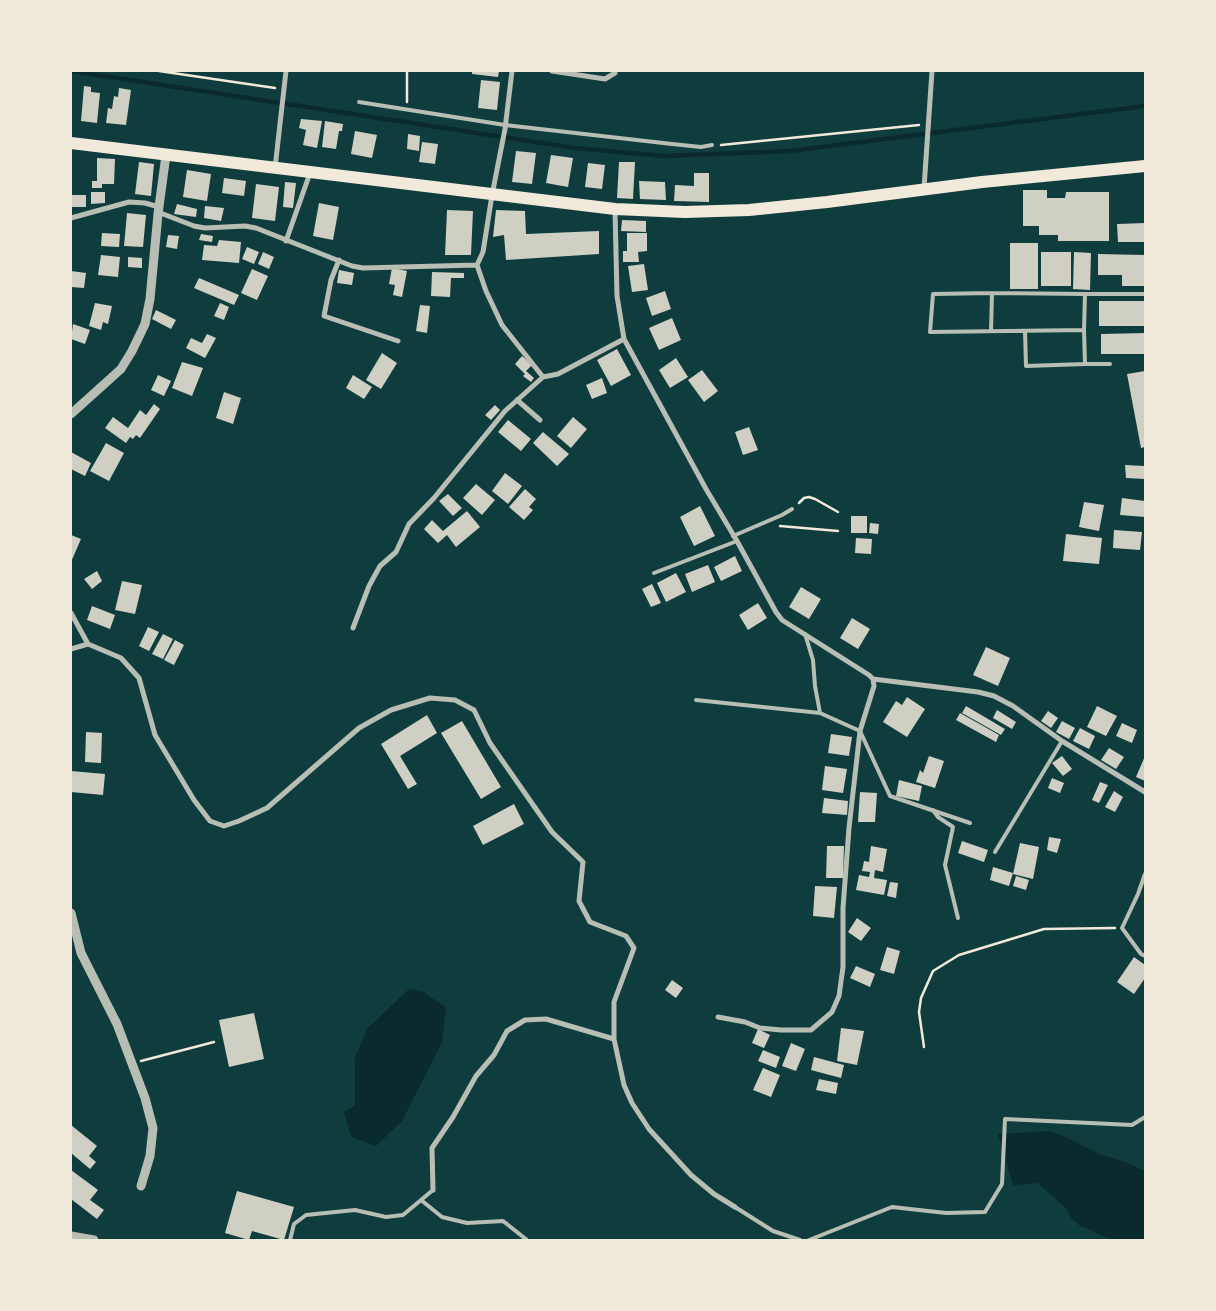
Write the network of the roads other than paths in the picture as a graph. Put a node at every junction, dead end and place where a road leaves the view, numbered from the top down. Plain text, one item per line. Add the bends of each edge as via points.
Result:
1 (286, 71) edge
2 (512, 71) edge
3 (552, 71) edge
4 (932, 71) edge
5 (615, 73) dead end
6 (359, 102) dead end
7 (505, 127) junction
8 (71, 143) edge
9 (712, 146) road end
10 (166, 155) junction
11 (1145, 166) edge
12 (275, 168) junction
13 (310, 173) junction
14 (923, 191) junction
15 (492, 195) junction
16 (615, 209) junction
17 (158, 210) junction
18 (71, 218) edge
19 (286, 241) junction
20 (339, 260) junction
21 (477, 265) junction
22 (992, 293) junction
23 (1085, 294) junction
24 (1145, 294) edge
25 (1084, 330) junction
26 (991, 331) junction
27 (1025, 331) junction
28 (624, 339) junction
29 (398, 341) dead end
30 (1084, 364) junction
31 (1110, 364) dead end
32 (543, 377) junction
33 (517, 400) junction
34 (71, 414) edge
35 (540, 420) dead end
36 (792, 509) road end
37 (733, 536) junction
38 (737, 542) junction
39 (654, 573) dead end
40 (71, 613) edge
41 (353, 628) dead end
42 (805, 634) junction
43 (88, 644) junction
44 (71, 648) edge
45 (873, 679) junction
46 (696, 700) dead end
47 (820, 713) junction
48 (860, 731) junction
49 (1062, 741) junction
50 (1145, 792) edge
51 (933, 810) junction
52 (970, 822) dead end
53 (995, 852) dead end
54 (1145, 874) edge
55 (71, 912) edge
56 (958, 918) dead end
57 (1145, 956) edge
58 (718, 1017) dead end
59 (614, 1039) junction
60 (1145, 1117) edge
61 (141, 1186) dead end
62 (433, 1190) joint
63 (421, 1200) junction
64 (735, 1207) joint
65 (71, 1236) edge
66 (94, 1240) edge
67 (290, 1240) edge
68 (527, 1240) edge
69 (800, 1240) edge
70 (809, 1240) edge

1 - 12 street
2 - 7 street
3 - 5 street via 605,79
4 - 14 street
6 - 7 lane
7 - 9 lane
7 - 15 street
8 - 10 main road
10 - 12 main road
10 - 17 street
11 - 14 main road
12 - 13 main road
13 - 15 main road
13 - 19 street
14 - 16 main road via 749,210
15 - 16 main road
15 - 21 street via 484,252
16 - 28 street via 617,296
17 - 18 street via 145,203 129,202
17 - 19 street via 194,226 245,226
17 - 34 street via 145,324 121,369
19 - 20 street
20 - 21 street via 363,268
20 - 29 street via 331,280 324,316
21 - 32 street via 502,325
22 - 23 lane
22 - 26 lane
22 - 26 lane via 933,294 930,332
23 - 24 lane
23 - 25 lane
25 - 27 lane
25 - 30 lane
26 - 27 lane
27 - 30 lane via 1026,366
28 - 32 street via 558,374
28 - 37 street
30 - 31 lane
32 - 33 street
33 - 35 street
33 - 41 street via 409,524 396,552 380,566 369,586
36 - 37 lane
37 - 38 street
38 - 39 lane
38 - 42 street via 776,612 782,620
40 - 43 street
42 - 45 street
42 - 47 lane via 813,660
43 - 44 street
43 - 59 street via 121,658 139,678 155,735 194,800 210,820 224,826 267,808 359,728 391,710 430,698 455,700 474,710 490,743 552,832 583,862 579,901 590,922 626,936 634,948 614,1002
45 - 48 street via 874,686
45 - 49 street via 994,696
46 - 47 lane
47 - 48 lane
48 - 51 lane via 890,796
48 - 58 street via 849,828 842,968 839,996 832,1012 811,1030 760,1028
49 - 50 street
49 - 53 lane
51 - 52 lane
51 - 56 lane via 953,827 946,865
54 - 57 lane via 1122,928
55 - 61 street via 81,953 118,1024 153,1128 150,1156
59 - 62 street via 546,1019 525,1020 507,1032 432,1148
59 - 64 street via 624,1085 649,1128 691,1175
60 - 70 lane via 1132,1125 1005,1119 1002,1184 985,1212 946,1213 892,1207
62 - 63 lane
63 - 67 lane via 403,1215 386,1217 356,1210 306,1215 294,1224
63 - 68 lane via 442,1217 467,1223 503,1221
64 - 69 lane via 773,1231
65 - 66 street

